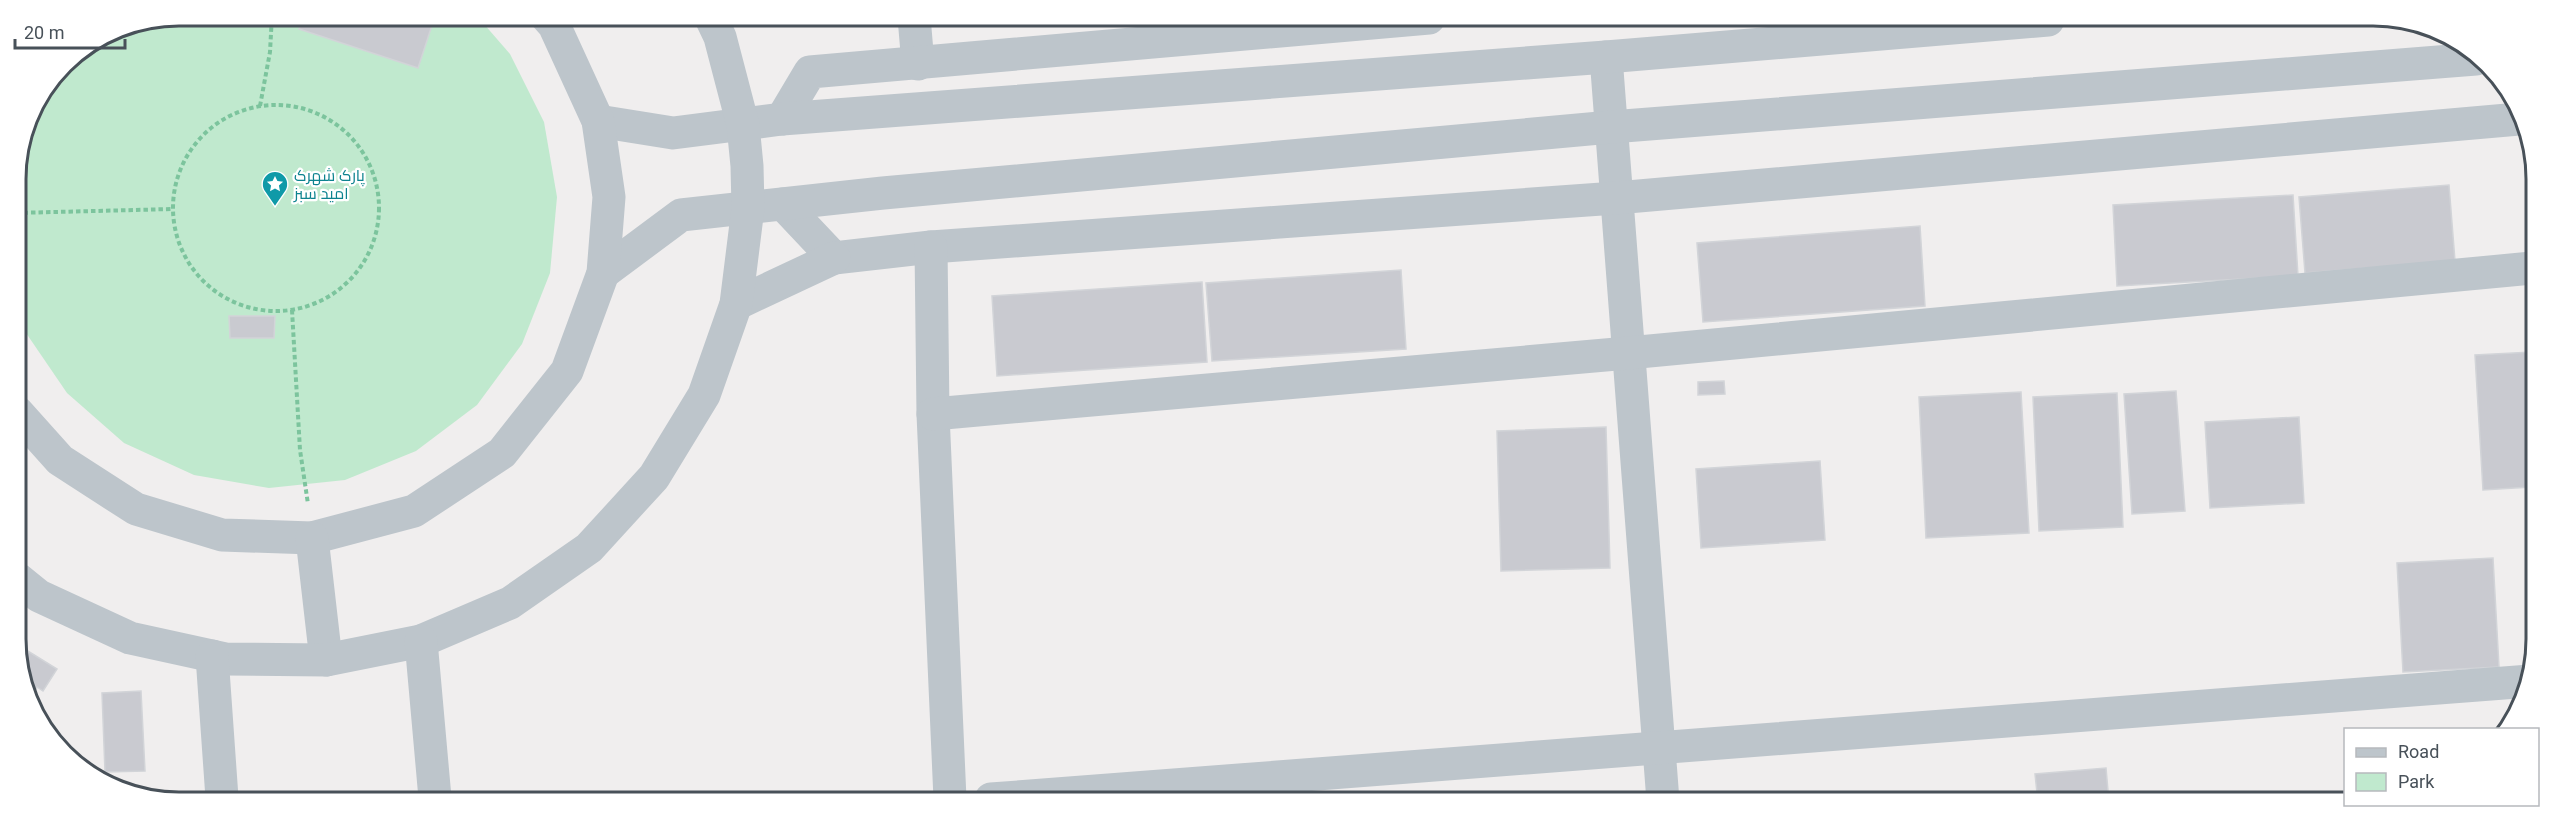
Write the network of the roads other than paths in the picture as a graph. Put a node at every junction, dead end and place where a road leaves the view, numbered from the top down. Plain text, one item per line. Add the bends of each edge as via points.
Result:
1 (554, 26) edge
2 (715, 26) edge
3 (915, 26) edge
4 (1279, 26) edge
5 (1976, 26) edge
6 (1606, 57) junction
7 (2468, 60) edge
8 (918, 64) junction
9 (782, 119) junction
10 (2513, 120) edge
11 (598, 121) junction
12 (742, 125) junction
13 (1611, 127) junction
14 (1616, 198) junction
15 (783, 204) junction
16 (748, 208) junction
17 (932, 247) junction
18 (834, 258) junction
19 (2526, 269) edge
20 (603, 273) junction
21 (736, 304) junction
22 (1628, 353) junction
23 (933, 414) junction
24 (26, 422) edge
25 (312, 538) junction
26 (26, 585) edge
27 (421, 641) junction
28 (212, 656) junction
29 (326, 660) junction
30 (2519, 682) edge
31 (1659, 748) junction
32 (222, 792) edge
33 (434, 792) edge
34 (950, 792) edge
35 (1083, 792) edge
36 (1663, 792) edge

1 - 11 street
2 - 12 street
3 - 8 street
4 - 8 street
5 - 6 street
6 - 9 street
6 - 13 street
7 - 13 street
8 - 9 street via 810,72
9 - 12 street
10 - 14 street
11 - 12 street via 673,133
11 - 20 street via 609,197
12 - 16 street
13 - 14 street
13 - 15 street
14 - 17 street
14 - 22 street
15 - 16 street
15 - 18 street
16 - 20 street via 681,215
16 - 21 street
17 - 18 street
17 - 23 street
18 - 21 street
19 - 22 street
20 - 25 street via 567,371 502,453 414,511
21 - 27 street via 704,394 654,477 589,548 510,603
22 - 23 street
22 - 31 street
23 - 34 street
24 - 25 street via 60,460 136,509 222,535
25 - 29 street
26 - 28 street via 39,596 130,638
27 - 29 street
27 - 33 street
28 - 29 street
28 - 32 street
30 - 31 street
31 - 35 street
31 - 36 street

